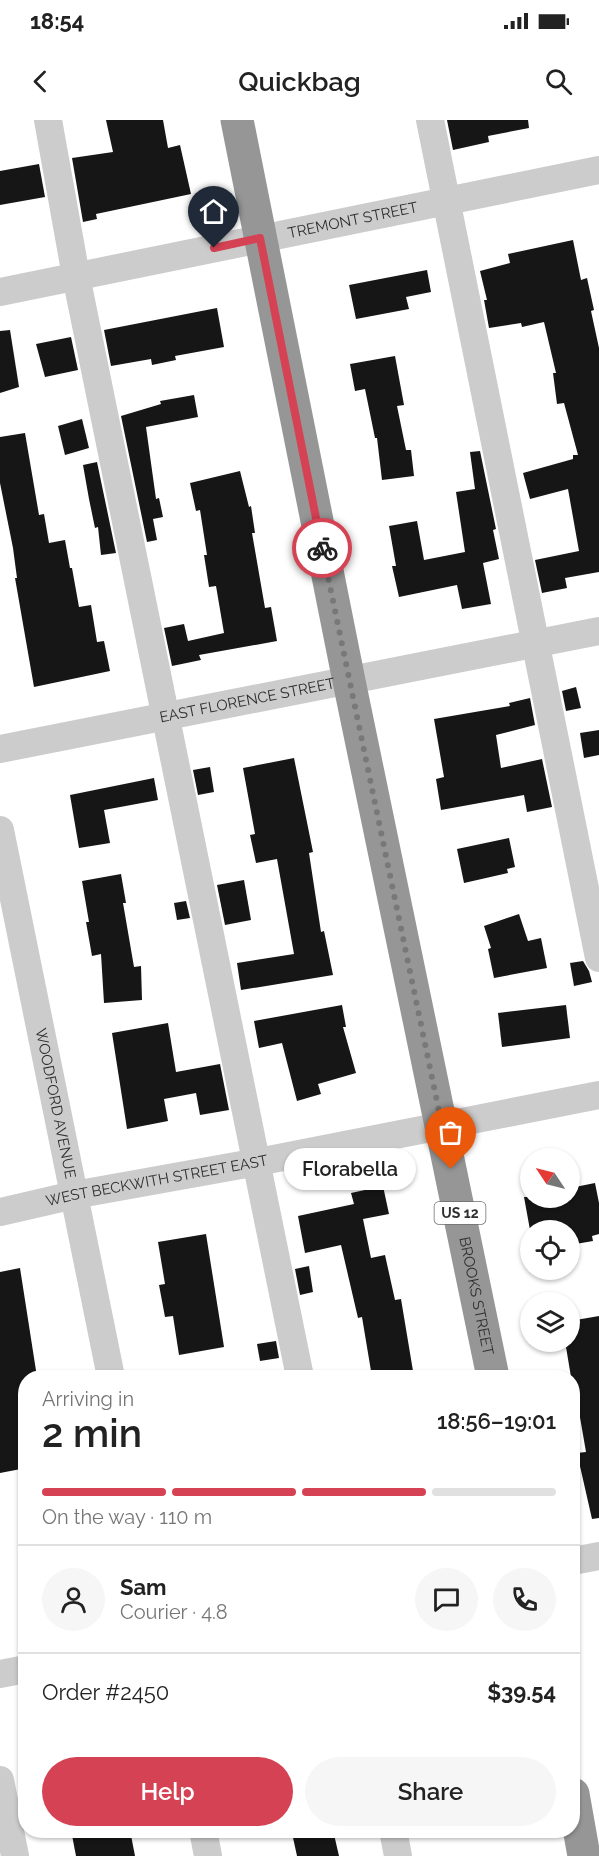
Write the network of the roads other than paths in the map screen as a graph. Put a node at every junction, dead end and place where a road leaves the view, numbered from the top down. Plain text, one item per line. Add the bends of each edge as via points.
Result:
1 (48, 120) edge
2 (237, 120) edge
3 (430, 120) edge
4 (599, 170) edge
5 (447, 201) junction
6 (260, 238) junction
7 (76, 276) junction
8 (0, 292) edge
9 (599, 630) edge
10 (537, 643) junction
11 (349, 681) junction
12 (166, 717) junction
13 (0, 749) edge
14 (0, 830) edge
15 (599, 958) edge
16 (599, 1095) edge
17 (442, 1126) junction
18 (258, 1162) junction
19 (74, 1195) junction
20 (0, 1212) edge
21 (110, 1370) edge
22 (299, 1370) edge
23 (492, 1370) edge
24 (599, 1556) edge
25 (580, 1560) edge
26 (18, 1671) edge
27 (0, 1674) edge
28 (0, 1780) edge
29 (580, 1833) edge
30 (205, 1838) edge
31 (395, 1838) edge
32 (15, 1856) edge
33 (208, 1856) edge
34 (398, 1856) edge
35 (584, 1856) edge

1 - 7 street
2 - 6 highway, BROOKS STREET / US 12
3 - 5 street
4 - 5 street, TREMONT STREET
5 - 6 street, TREMONT STREET
5 - 10 street
6 - 7 street, TREMONT STREET
6 - 11 highway, BROOKS STREET / US 12
7 - 8 street, TREMONT STREET
7 - 12 street
9 - 10 street, EAST FLORENCE STREET
10 - 11 street, EAST FLORENCE STREET
10 - 15 street
11 - 12 street, EAST FLORENCE STREET
11 - 17 highway, BROOKS STREET / US 12
12 - 13 street, EAST FLORENCE STREET
12 - 18 street
14 - 19 street, WOODFORD AVENUE
16 - 17 street, WEST BECKWITH STREET EAST
17 - 18 street, WEST BECKWITH STREET EAST
17 - 23 highway, BROOKS STREET / US 12
18 - 19 street, WEST BECKWITH STREET EAST
18 - 22 street
19 - 20 street, WEST BECKWITH STREET EAST
19 - 21 street, WOODFORD AVENUE
24 - 25 street
26 - 27 street
28 - 32 street
29 - 35 highway
30 - 33 street
31 - 34 street

